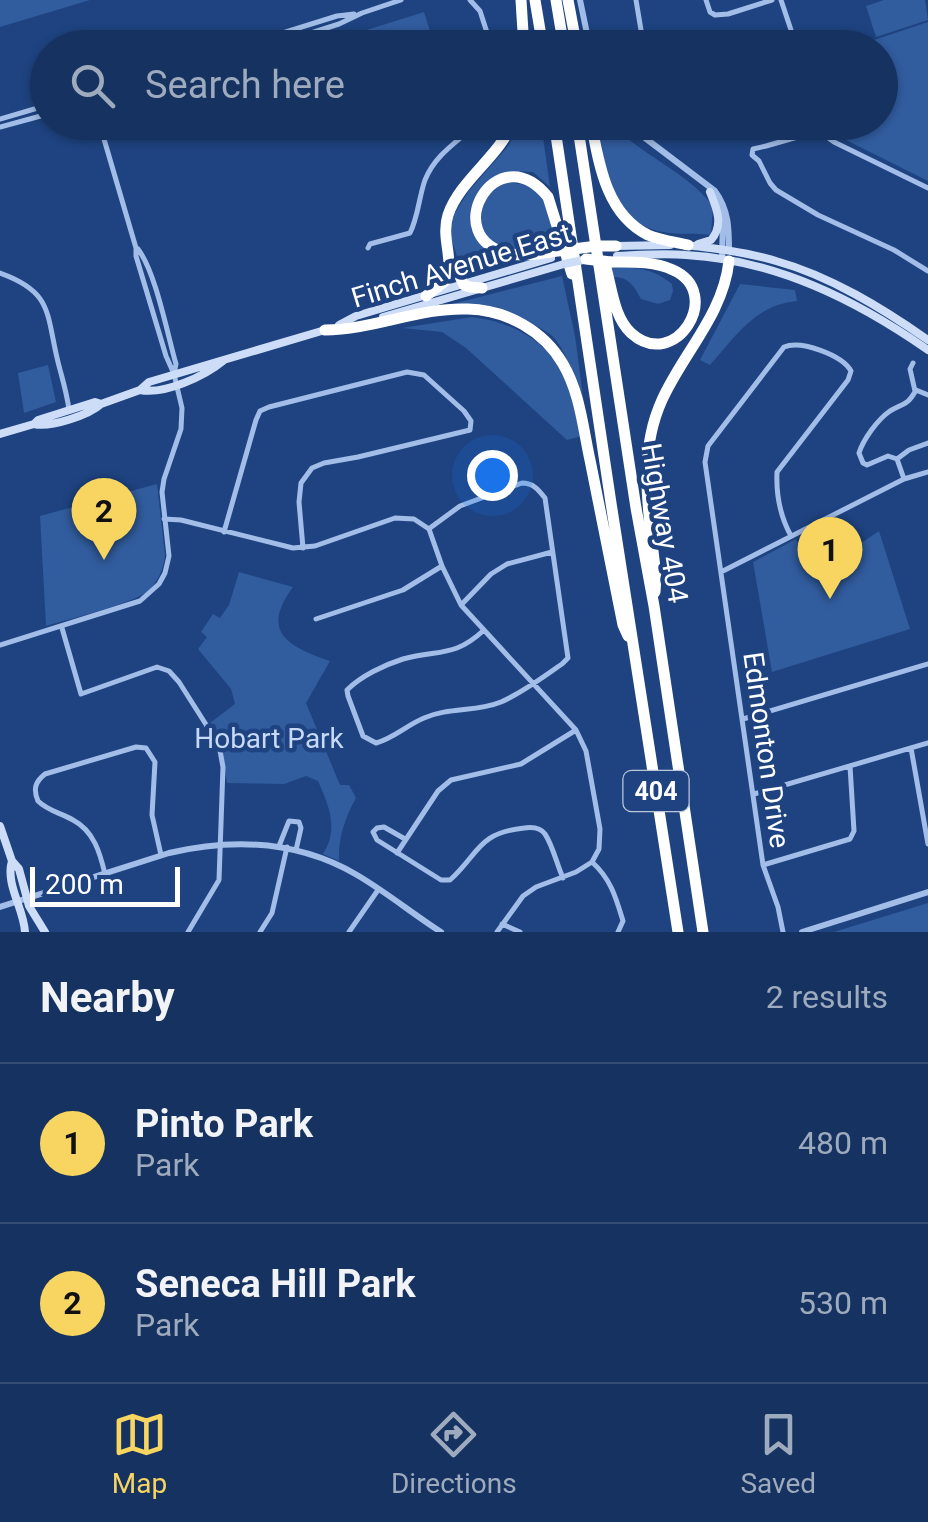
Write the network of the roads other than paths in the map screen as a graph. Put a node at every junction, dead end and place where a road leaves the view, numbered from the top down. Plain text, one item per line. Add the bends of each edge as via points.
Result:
1 (401, 0) edge
2 (470, 0) edge
3 (521, 0) edge
4 (535, 0) edge
5 (556, 0) edge
6 (568, 0) edge
7 (580, 0) edge
8 (636, 0) edge
9 (706, 0) edge
10 (772, 0) edge
11 (781, 0) edge
12 (362, 13) junction
13 (292, 30) edge
14 (320, 30) edge
15 (486, 30) edge
16 (523, 30) edge
17 (541, 30) edge
18 (561, 30) edge
19 (574, 30) edge
20 (586, 30) edge
21 (641, 30) edge
22 (791, 30) edge
23 (30, 110) edge
24 (0, 119) edge
25 (30, 119) edge
26 (0, 128) edge
27 (104, 140) edge
28 (457, 140) edge
29 (501, 140) edge
30 (557, 140) edge
31 (580, 140) edge
32 (595, 140) edge
33 (648, 140) edge
34 (782, 140) edge
35 (832, 140) edge
36 (704, 183) junction
37 (928, 188) edge
38 (710, 192) junction
39 (596, 238) junction
40 (688, 245) junction
41 (447, 246) junction
42 (368, 248) dead end
43 (615, 255) junction
44 (726, 256) junction
45 (552, 258) junction
46 (586, 259) joint
47 (928, 272) edge
48 (0, 273) edge
49 (464, 284) junction
50 (482, 288) junction
51 (426, 296) junction
52 (582, 306) junction
53 (345, 324) junction
54 (325, 330) junction
55 (928, 340) edge
56 (928, 350) edge
57 (912, 363) dead end
58 (176, 379) junction
59 (916, 391) junction
60 (928, 395) edge
61 (101, 404) junction
62 (69, 410) junction
63 (34, 424) junction
64 (0, 434) edge
65 (928, 443) edge
66 (897, 459) junction
67 (928, 472) edge
68 (904, 479) junction
69 (164, 519) junction
70 (429, 529) junction
71 (224, 532) junction
72 (791, 536) junction
73 (303, 548) junction
74 (552, 552) junction
75 (442, 566) junction
76 (721, 572) junction
77 (461, 604) junction
78 (654, 606) junction
79 (316, 619) dead end
80 (62, 626) junction
81 (484, 630) junction
82 (0, 645) edge
83 (634, 650) junction
84 (928, 664) edge
85 (533, 683) junction
86 (743, 719) junction
87 (576, 730) junction
88 (928, 743) edge
89 (910, 748) junction
90 (850, 766) junction
91 (754, 794) junction
92 (926, 816) edge
93 (0, 826) edge
94 (405, 839) junction
95 (928, 844) edge
96 (220, 845) junction
97 (283, 846) junction
98 (296, 850) junction
99 (398, 852) junction
100 (162, 855) junction
101 (592, 862) junction
102 (763, 864) junction
103 (105, 874) junction
104 (562, 878) junction
105 (378, 890) junction
106 (928, 892) edge
107 (22, 899) junction
108 (0, 907) edge
109 (502, 924) junction
110 (429, 929) edge
111 (25, 932) edge
112 (45, 932) edge
113 (188, 932) edge
114 (260, 932) edge
115 (349, 932) edge
116 (441, 932) edge
117 (497, 932) edge
118 (520, 932) edge
119 (618, 932) edge
120 (678, 932) edge
121 (702, 932) edge
122 (783, 932) edge
123 (802, 932) edge

1 - 12 street
2 - 15 street
3 - 16 highway
4 - 17 highway
5 - 18 highway
6 - 19 highway
7 - 20 street
8 - 21 street
9 - 10 street via 720,16
11 - 22 street
12 - 13 street
12 - 14 street
23 - 24 street
25 - 26 street
27 - 58 street via 156,292
28 - 42 street via 427,176 410,233
29 - 41 highway via 453,204
30 - 52 highway, Highway 404 / 404
31 - 39 highway, Highway 404 / 404
32 - 40 highway via 608,192 626,219 646,234
33 - 36 street
34 - 47 street via 758,146 752,155 776,190
35 - 37 street
36 - 38 street
36 - 44 street via 726,209
38 - 40 main road via 718,232
38 - 44 street via 722,218
39 - 43 highway via 614,302 632,334 668,342 688,328 695,299 681,274
39 - 78 highway, Highway 404 / 404
40 - 43 main road, Finch Avenue East
40 - 44 main road, Finch Avenue East
41 - 49 highway
41 - 51 highway via 448,279
43 - 44 main road, Finch Avenue East
43 - 45 highway, bridge via 597,246
43 - 46 highway, bridge
44 - 55 main road, Finch Avenue East via 778,261 823,279
44 - 56 main road, Finch Avenue East via 826,290
44 - 78 highway via 720,300 651,429 646,476
45 - 46 main road, Finch Avenue East, bridge
45 - 49 main road, Finch Avenue East
45 - 50 main road, Finch Avenue East
45 - 52 highway via 507,254 488,245 474,215 492,183 530,180 548,196
48 - 62 street via 23,282 49,316
49 - 50 highway
49 - 51 main road, Finch Avenue East
50 - 53 main road, Finch Avenue East
51 - 53 main road, Finch Avenue East
52 - 83 highway, Highway 404 / 404
53 - 54 main road, Finch Avenue East
54 - 58 main road, Finch Avenue East
54 - 83 highway via 463,308 520,322 551,347 578,402 623,625
57 - 59 street
58 - 61 main road, Finch Avenue East
58 - 69 street via 182,429 164,479
59 - 60 street
59 - 66 street via 882,418 859,450 867,465
61 - 62 main road, Finch Avenue East
61 - 63 main road, Finch Avenue East
62 - 63 main road, Finch Avenue East
63 - 64 main road, Finch Avenue East
65 - 66 street
66 - 68 street
67 - 68 street
68 - 72 street
69 - 71 street
69 - 80 street via 169,556 160,584 140,602
70 - 73 street via 395,518
70 - 74 street via 460,506 530,482 545,498
70 - 75 street
71 - 73 street
71 - 73 street via 260,412 407,372 424,374 464,411 470,430 312,468 301,482
72 - 76 street
72 - 76 street, Edmonton Drive via 781,519 778,472 852,371 805,345 790,344 708,446
74 - 77 street via 508,564
74 - 85 street via 568,658
75 - 77 street
75 - 79 street via 402,590
76 - 86 street, Edmonton Drive
77 - 81 street
78 - 121 highway, Highway 404 / 404
80 - 82 street
80 - 96 street via 81,694 157,668 179,682 219,745
81 - 85 street
81 - 85 street via 462,648 405,658 346,690 364,736 376,744 420,719 502,702
83 - 120 highway, Highway 404 / 404
84 - 86 street
85 - 87 street
86 - 91 street, Edmonton Drive
87 - 94 street via 520,764 451,780
87 - 101 street via 586,750 600,829
88 - 89 street
89 - 90 street
89 - 92 street
90 - 91 street
90 - 102 street via 850,839
91 - 102 street, Edmonton Drive
92 - 95 street
93 - 107 main road via 12,862 8,872
94 - 99 street
94 - 99 street via 384,827 373,832
96 - 97 street
96 - 100 street
96 - 113 street via 219,880
97 - 98 street
97 - 98 street via 285,828 295,820 301,828
97 - 114 street via 272,913
98 - 105 street
99 - 104 street via 450,880 484,840 538,828
100 - 103 street
100 - 103 street via 152,815 155,762 146,748 46,774 37,780 38,802 90,834
101 - 104 street
101 - 119 street via 614,888 623,921
102 - 122 street, Edmonton Drive
103 - 107 street
104 - 109 street via 523,896
105 - 110 street
105 - 115 street
106 - 123 street
107 - 108 street
107 - 111 main road
107 - 112 main road
109 - 117 street
109 - 118 street
110 - 116 street

